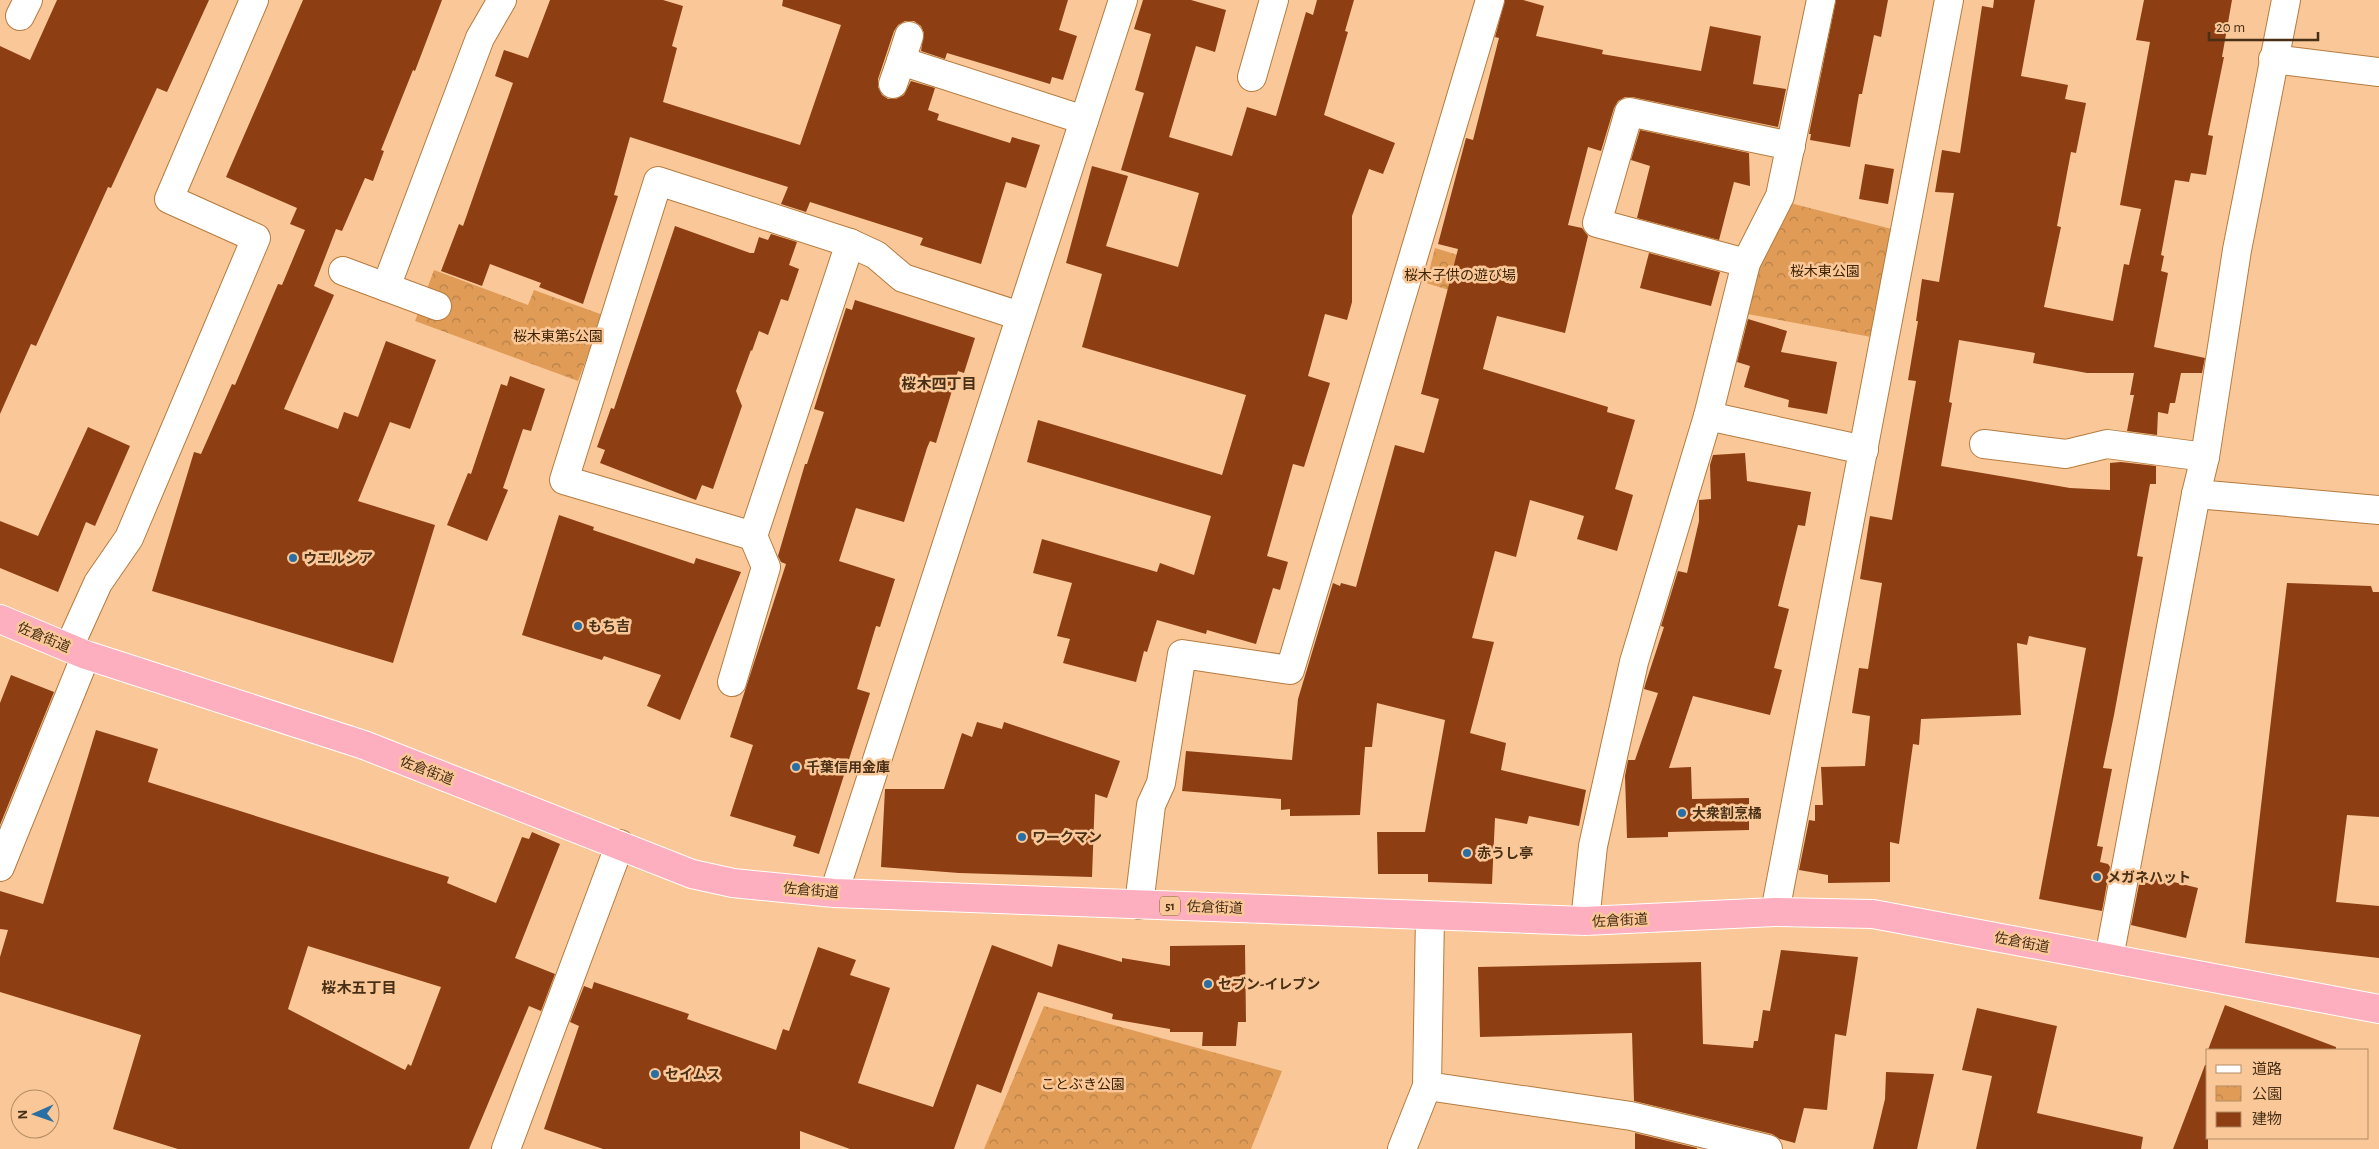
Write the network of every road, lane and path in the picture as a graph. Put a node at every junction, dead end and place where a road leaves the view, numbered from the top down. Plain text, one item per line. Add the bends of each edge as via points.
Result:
1 (254, 0) edge
2 (502, 0) edge
3 (1124, 0) edge
4 (1274, 0) edge
5 (1490, 0) edge
6 (1821, 0) edge
7 (1949, 0) edge
8 (2286, 0) edge
9 (909, 36) dead end
10 (2273, 59) junction
11 (2379, 72) edge
12 (1252, 77) dead end
13 (1084, 120) junction
14 (1790, 146) junction
15 (850, 243) junction
16 (1746, 262) junction
17 (343, 271) dead end
18 (386, 287) junction
19 (437, 306) dead end
20 (1020, 316) junction
21 (1708, 416) junction
22 (1984, 444) dead end
23 (1864, 450) junction
24 (2205, 457) junction
25 (2196, 494) junction
26 (2379, 510) edge
27 (753, 536) junction
28 (0, 618) edge
29 (78, 651) junction
30 (732, 682) dead end
31 (620, 844) junction
32 (0, 867) edge
33 (834, 893) junction
34 (1139, 905) junction
35 (1774, 912) junction
36 (1430, 916) junction
37 (1585, 922) junction
38 (2109, 958) junction
39 (2379, 1009) edge
40 (1427, 1086) junction
41 (506, 1149) edge
42 (1402, 1149) edge
43 (1768, 1149) edge

1 - 29 street via 169,199 256,238 129,538 98,583
2 - 18 street via 480,38
3 - 13 street
4 - 12 street
5 - 34 street via 1290,670 1182,654 1161,783 1151,805
6 - 14 street
7 - 23 street
8 - 10 street
9 - 13 street via 897,73
10 - 11 street
10 - 24 street via 2237,250
13 - 20 street
14 - 16 street via 1780,196
14 - 16 street via 1629,112 1597,223
15 - 20 street via 876,255 904,278
15 - 27 street
15 - 27 street via 658,181 564,480
16 - 21 street
17 - 18 street
18 - 19 street
20 - 33 street via 933,597
21 - 23 street
21 - 37 street via 1634,662 1593,846
22 - 24 street via 2066,454 2107,444
23 - 35 street
24 - 25 street
25 - 26 street
25 - 38 street
27 - 30 street via 766,567
28 - 29 highway, 佐倉街道 / 51
29 - 31 highway, 佐倉街道 / 51 via 364,745
29 - 32 street
31 - 33 highway, 佐倉街道 / 51 via 692,874 732,883
31 - 41 street
33 - 34 highway, 佐倉街道 / 51
34 - 36 highway, 佐倉街道 / 51
35 - 37 highway, 佐倉街道 / 51
35 - 38 highway, 佐倉街道 / 51 via 1873,914
36 - 37 highway, 佐倉街道 / 51
36 - 40 street
38 - 39 highway, 佐倉街道 / 51
40 - 42 street
40 - 43 street via 1630,1116

